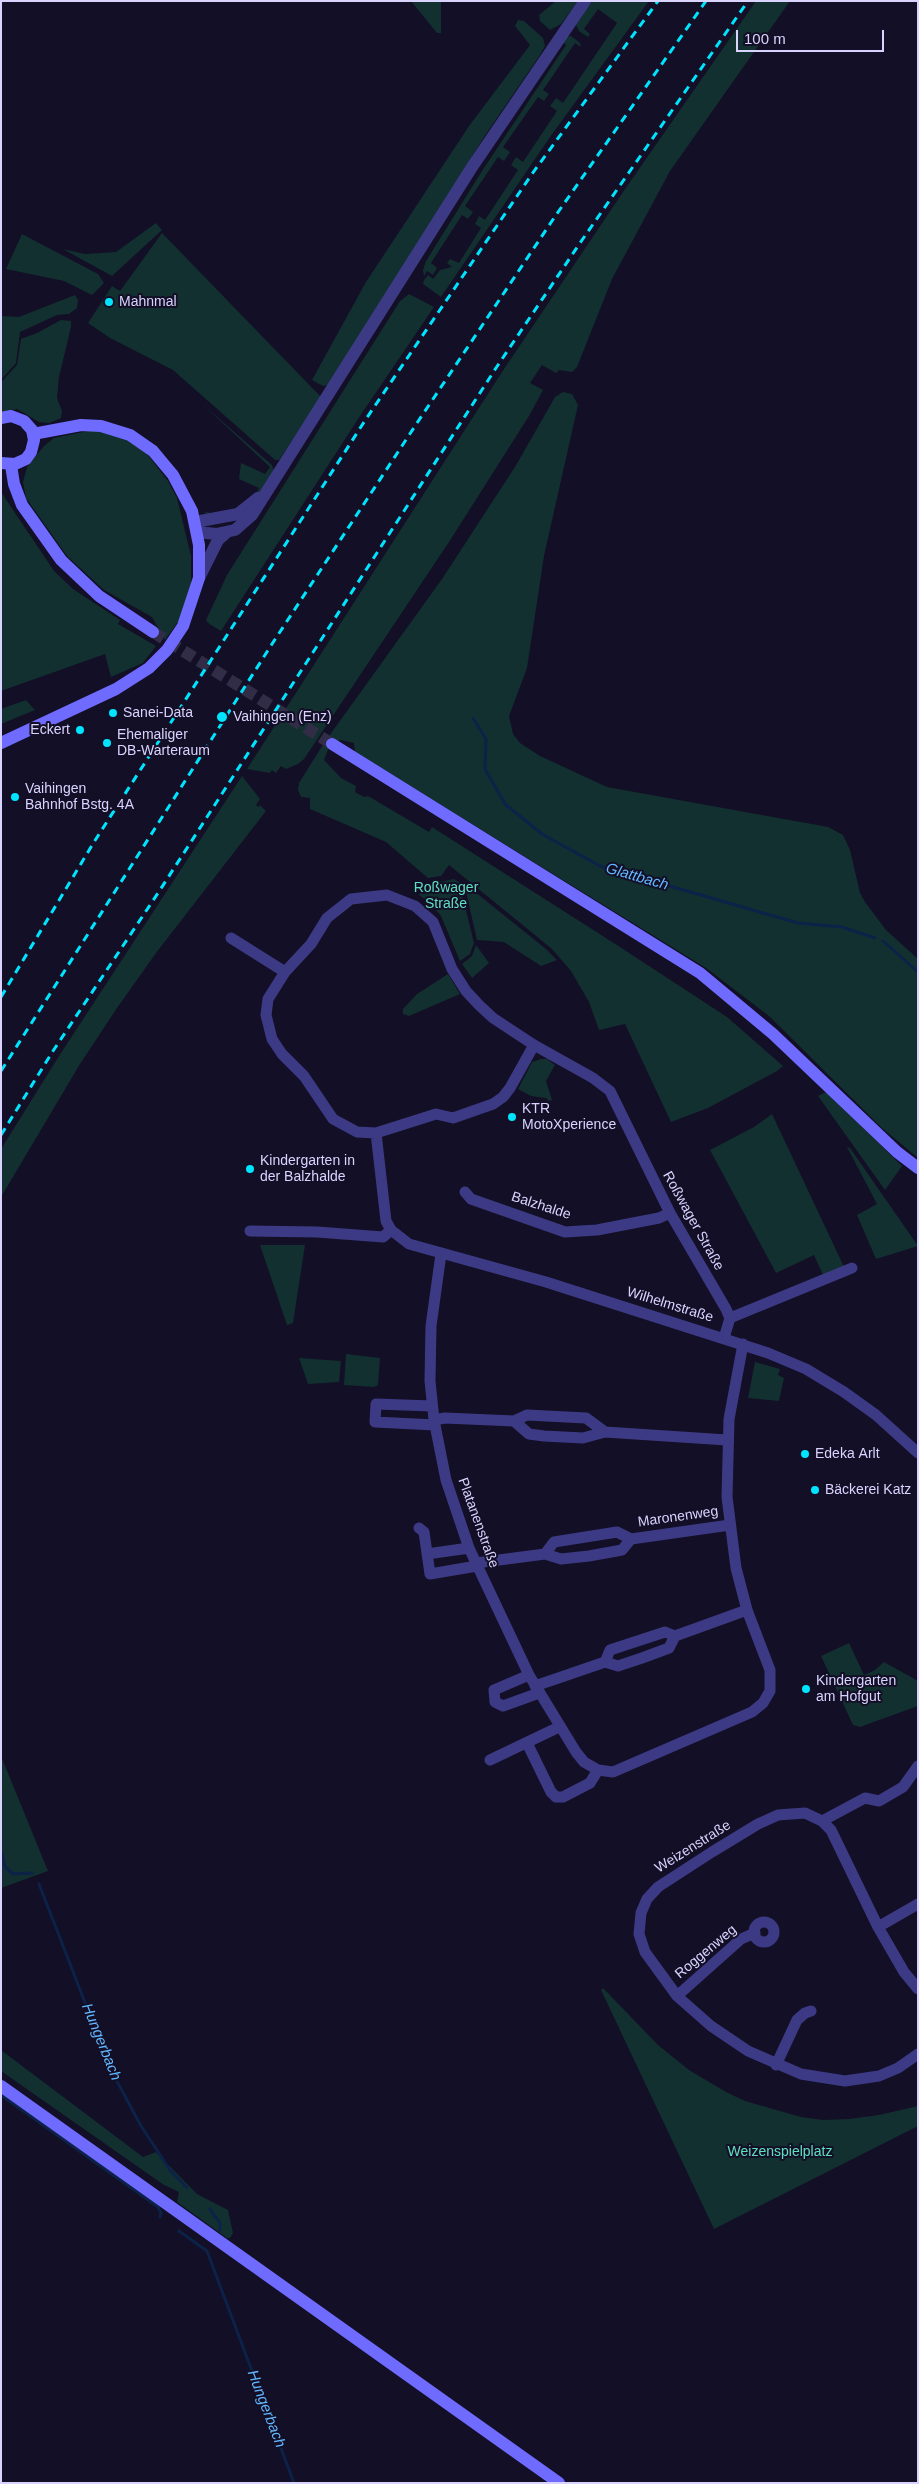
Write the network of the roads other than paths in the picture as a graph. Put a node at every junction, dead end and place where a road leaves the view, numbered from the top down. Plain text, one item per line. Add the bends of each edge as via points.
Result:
1 (585, 1) edge
2 (1, 418) edge
3 (34, 434) junction
4 (6, 464) edge
5 (264, 493) junction
6 (196, 527) junction
7 (226, 533) junction
8 (199, 578) junction
9 (153, 632) tunnel mouth
10 (1, 742) edge
11 (332, 744) tunnel mouth
12 (231, 938) dead end
13 (285, 972) junction
14 (534, 1045) junction
15 (376, 1133) junction
16 (918, 1168) edge
17 (465, 1192) dead end
18 (670, 1213) junction
19 (391, 1230) junction
20 (250, 1231) dead end
21 (441, 1254) junction
22 (852, 1268) dead end
23 (730, 1318) junction
24 (724, 1338) junction
25 (743, 1344) junction
26 (432, 1406) junction
27 (514, 1421) junction
28 (434, 1422) junction
29 (606, 1432) junction
30 (727, 1440) junction
31 (918, 1453) edge
32 (730, 1525) junction
33 (419, 1528) dead end
34 (631, 1539) junction
35 (469, 1548) junction
36 (426, 1554) junction
37 (545, 1554) junction
38 (477, 1565) junction
39 (747, 1610) junction
40 (675, 1636) junction
41 (604, 1662) junction
42 (529, 1675) junction
43 (537, 1690) junction
44 (559, 1727) junction
45 (527, 1743) junction
46 (490, 1760) dead end
47 (918, 1766) edge
48 (598, 1770) junction
49 (822, 1821) junction
50 (918, 1904) edge
51 (878, 1928) junction
52 (755, 1933) dead end
53 (918, 1989) edge
54 (677, 1996) junction
55 (811, 2011) dead end
56 (918, 2054) edge
57 (776, 2065) junction
58 (1, 2086) edge
59 (559, 2483) edge

1 - 5 street via 472,167
2 - 3 main road via 18,418 29,425
3 - 4 main road via 34,446 29,456 21,462
3 - 6 main road via 81,425 109,427 130,435 153,451 173,475 189,504
4 - 9 main road via 22,505 61,560 99,596
5 - 6 street via 238,514
5 - 7 street via 252,515 242,525
6 - 7 street
6 - 8 main road
7 - 8 street via 213,548
8 - 10 main road via 183,626 167,650 149,668 116,688
11 - 16 main road via 700,973 773,1034 896,1152
12 - 13 street
13 - 14 street, Roßwager Straße via 311,944 327,918 351,899 387,895 402,899 433,922 452,969 466,991 493,1018
13 - 15 street, Roßwager Straße via 268,999 266,1015 272,1039 314,1088 333,1119 356,1132
14 - 15 street, Roßwager Straße via 504,1097 493,1104 453,1118 436,1114
14 - 18 street, Roßwager Straße via 610,1091
15 - 19 street via 384,1210
17 - 18 street, Balzhalde via 471,1199 565,1232 597,1230
18 - 23 street, Roßwager Straße
19 - 20 street via 383,1237
19 - 21 street, Wilhelmstraße via 409,1244
21 - 24 street, Wilhelmstraße via 546,1282
21 - 26 street, Platanenstraße via 431,1326
22 - 23 street
23 - 24 street
24 - 25 street, Wilhelmstraße
25 - 30 street via 732,1392
25 - 31 street, Wilhelmstraße via 819,1376 876,1415
26 - 28 street, Platanenstraße
26 - 28 street via 376,1404 375,1422
27 - 28 street via 445,1418
27 - 29 street via 529,1434 544,1436 583,1438
27 - 29 street via 527,1415 586,1418
28 - 35 street, Platanenstraße via 446,1480
29 - 30 street
30 - 32 street
32 - 34 street, Maronenweg
32 - 39 street via 736,1568
33 - 36 street, Maronenweg via 424,1532
34 - 37 street, Maronenweg via 622,1550 589,1556 561,1560
34 - 37 street, Maronenweg via 617,1532 554,1542
35 - 36 street
35 - 38 street, Platanenstraße
36 - 38 street, Maronenweg via 430,1574
37 - 38 street, Maronenweg
38 - 42 street, Platanenstraße
39 - 40 street
39 - 48 street via 770,1670 770,1690 763,1703 752,1712 613,1772
40 - 41 street via 665,1632 610,1650
40 - 41 street via 669,1648 618,1666
41 - 43 street
42 - 43 street, Platanenstraße
42 - 43 street via 494,1690 495,1702 503,1706
43 - 44 street, Platanenstraße
44 - 45 street
44 - 48 street, Platanenstraße via 584,1762
45 - 46 street
45 - 48 street via 556,1797 563,1797 590,1783
47 - 49 street via 903,1787 879,1800 865,1798
49 - 51 street via 831,1830
49 - 54 street, Weizenstraße via 805,1813 778,1815 758,1824 658,1887 647,1899 639,1918 639,1934 650,1960
50 - 51 street
51 - 53 street
52 - 54 street, Roggenweg via 741,1940
54 - 57 street, Weizenstraße via 711,2026
55 - 57 street via 796,2020
56 - 57 street, Weizenstraße via 898,2068 862,2080 832,2080
58 - 59 main road

